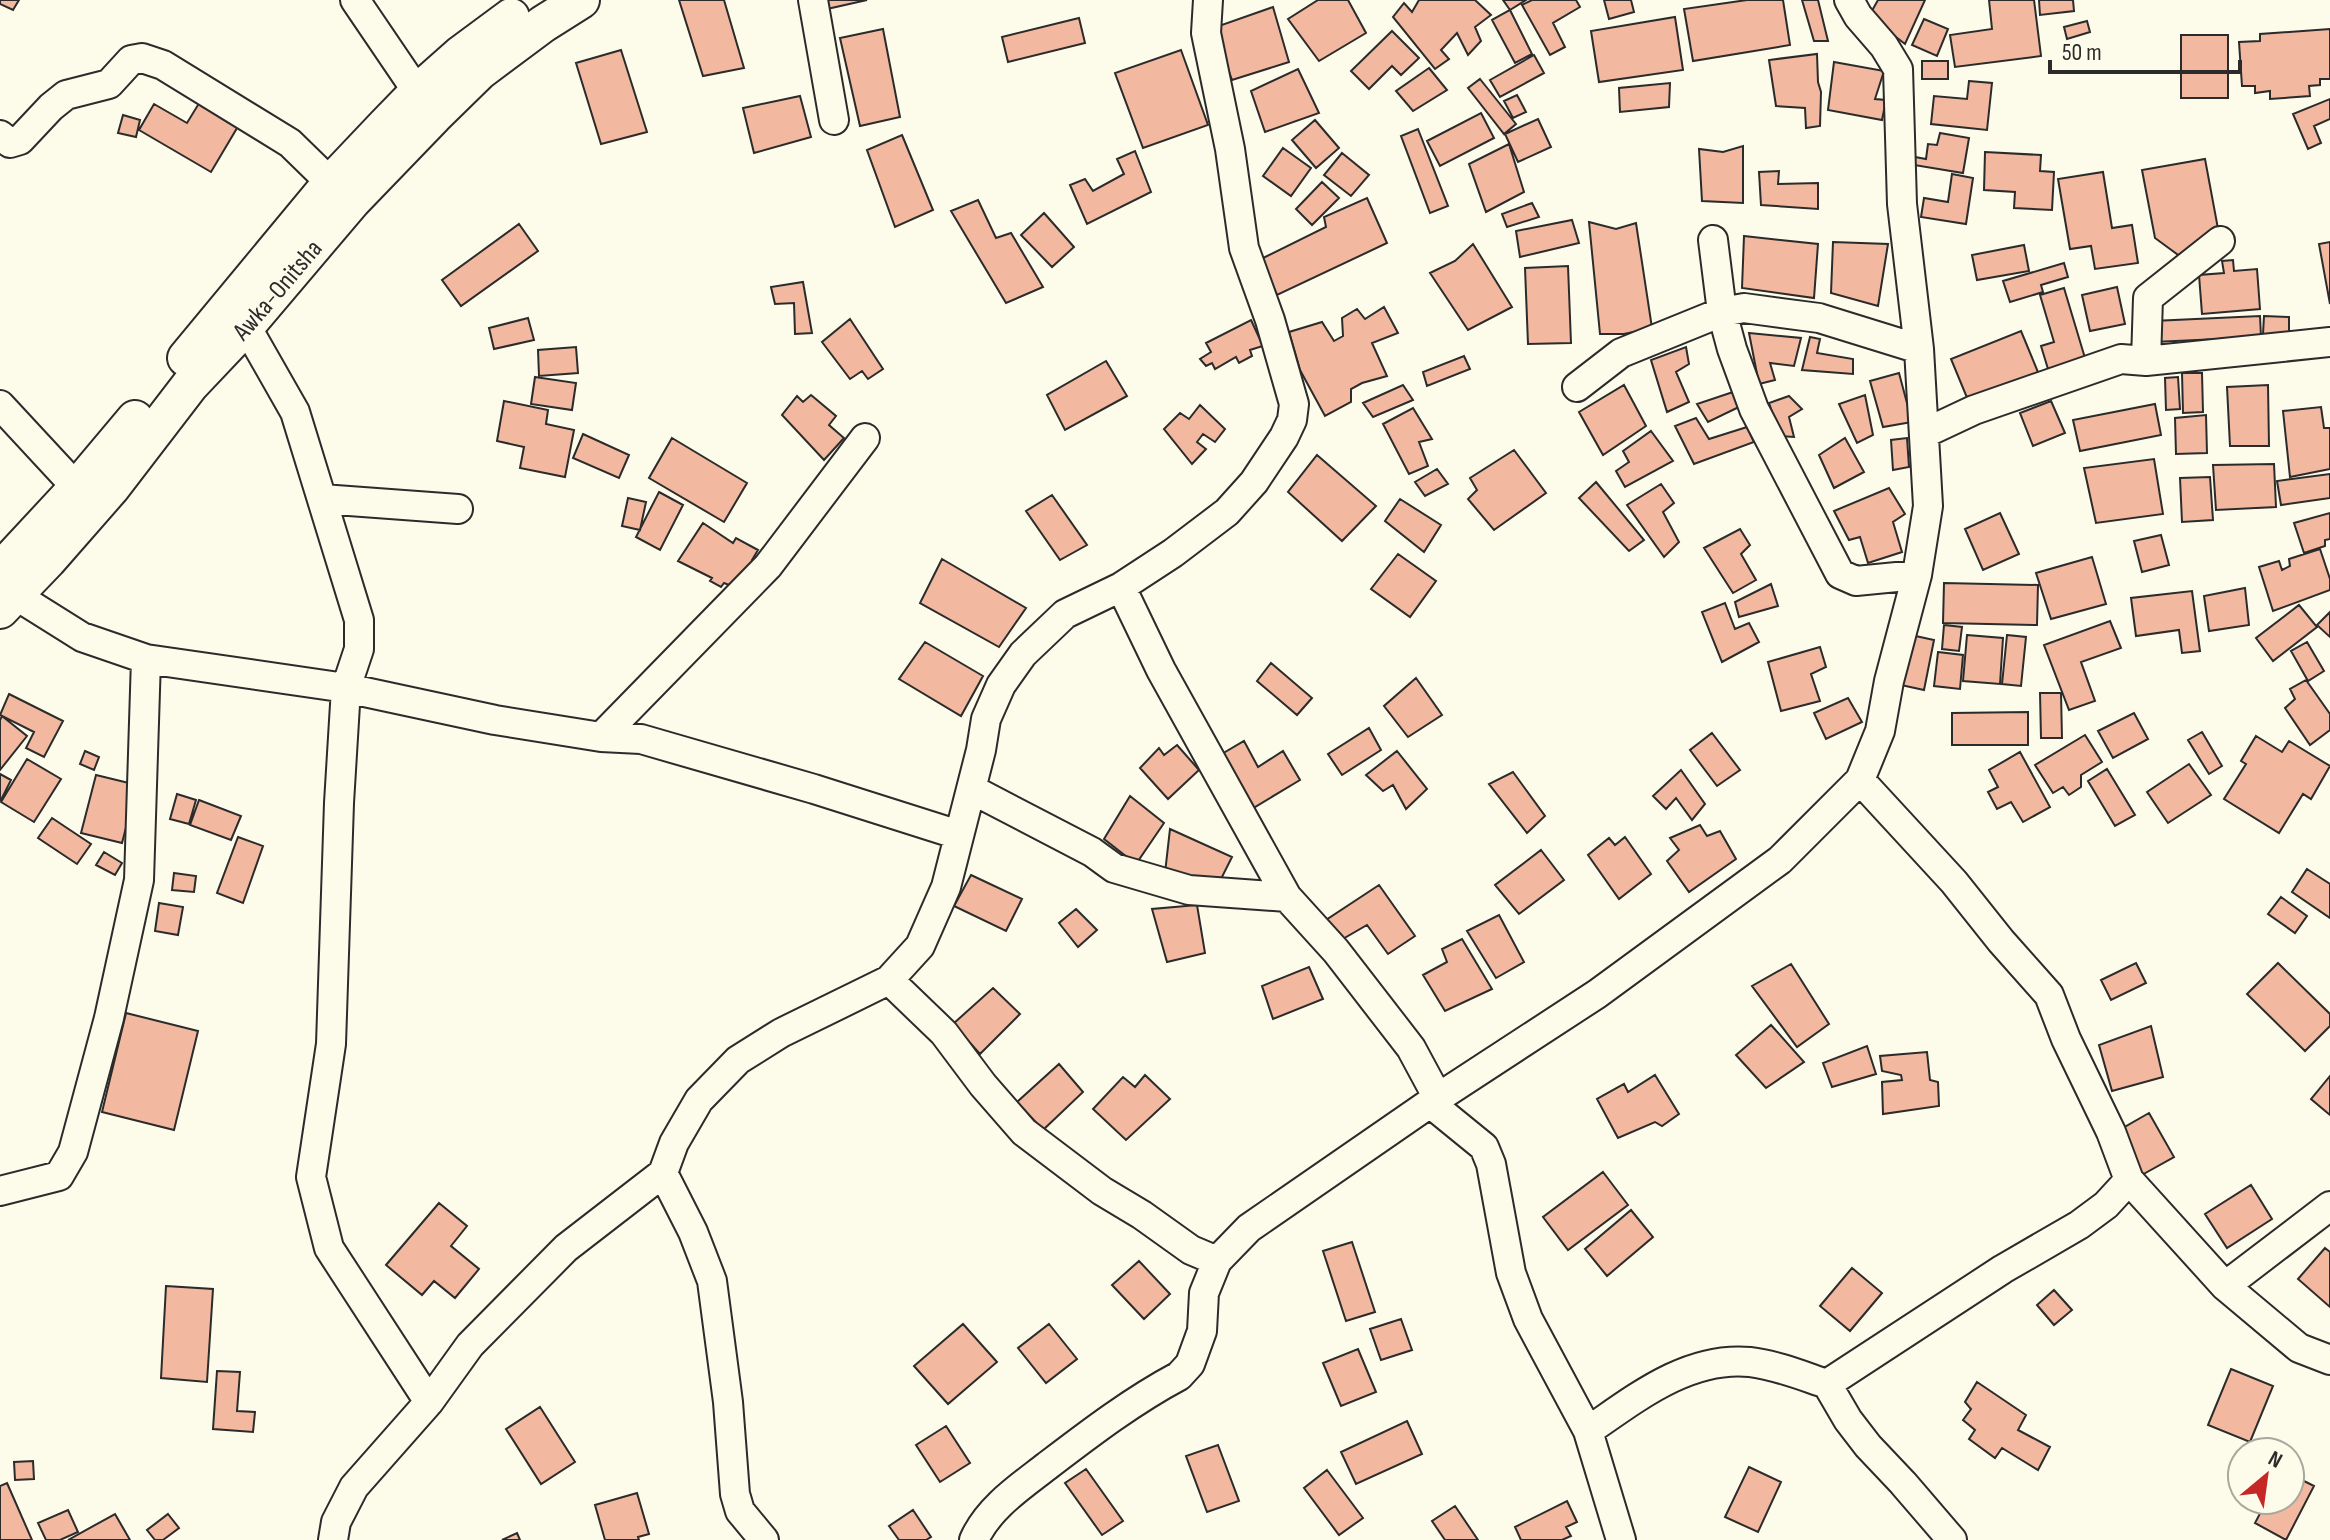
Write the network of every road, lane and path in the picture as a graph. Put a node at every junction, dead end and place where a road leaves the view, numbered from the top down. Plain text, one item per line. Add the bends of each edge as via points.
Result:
1 (355, 0) edge
2 (535, 0) edge
3 (581, 0) edge
4 (813, 0) edge
5 (1208, 0) edge
6 (1849, 0) edge
7 (426, 104) junction
8 (834, 120) dead end
9 (0, 135) edge
10 (331, 183) junction
11 (1713, 240) dead end
12 (2220, 241) dead end
13 (1722, 312) junction
14 (246, 326) junction
15 (2330, 342) edge
16 (1919, 349) junction
17 (2146, 361) junction
18 (1577, 387) dead end
19 (0, 405) edge
20 (1925, 433) junction
21 (865, 438) dead end
22 (77, 488) junction
23 (322, 499) junction
24 (458, 509) dead end
25 (1917, 575) junction
26 (1121, 587) junction
27 (5, 592) edge
28 (146, 659) junction
29 (346, 688) junction
30 (601, 737) junction
31 (1860, 780) junction
32 (971, 789) junction
33 (959, 835) junction
34 (1287, 897) junction
35 (889, 980) junction
36 (1434, 1101) junction
37 (663, 1173) junction
38 (2129, 1180) junction
39 (0, 1191) edge
40 (2330, 1206) edge
41 (1217, 1261) junction
42 (2225, 1286) junction
43 (2330, 1360) edge
44 (1827, 1384) junction
45 (429, 1402) junction
46 (1588, 1431) junction
47 (333, 1540) edge
48 (764, 1540) edge
49 (974, 1540) edge
50 (1621, 1540) edge
51 (1952, 1540) edge

1 - 7 street
2 - 7 main road, Awka-Onitsha via 461,54
3 - 7 main road, Awka-Onitsha
4 - 8 street
5 - 26 street via 1206,33 1244,248 1285,370 1294,404 1292,420 1254,482 1227,512
6 - 16 street via 1898,69 1902,204
7 - 10 main road, Awka-Onitsha
7 - 14 main road, Awka-Onitsha
9 - 10 street via 10,143 20,140 66,95 109,84 131,60 142,58 163,65 290,143
10 - 22 main road, Awka-Onitsha
11 - 13 street
12 - 17 street via 2148,298
13 - 16 street via 1744,308 1819,318
13 - 18 street via 1621,353
13 - 25 street via 1754,409 1840,574 1856,581
14 - 23 street via 295,412
14 - 27 main road, Awka-Onitsha via 190,385 48,560
15 - 17 street
16 - 20 street
17 - 20 street via 2121,359 1974,410
19 - 22 street
20 - 25 street via 1928,506
21 - 30 street via 768,566
22 - 27 main road, Awka-Onitsha
23 - 24 street
23 - 29 street via 359,620 359,649
25 - 31 street via 1880,731
26 - 32 street via 1065,614 1008,674 986,719
26 - 34 street
27 - 28 street via 82,637
28 - 29 street
28 - 39 street via 139,880 73,1152 59,1176
29 - 30 street
29 - 45 street via 331,1044 311,1177 329,1248
30 - 33 street via 641,739
31 - 36 street via 1780,860 1597,994
31 - 38 street via 2049,995
32 - 33 street
32 - 34 street via 1114,868 1189,890
33 - 35 street via 946,887 920,946
34 - 36 street via 1411,1048
35 - 37 street via 738,1060 699,1100
35 - 41 street via 944,1033 1024,1132 1102,1191 1191,1250
36 - 41 street via 1249,1228
36 - 46 street via 1484,1147 1511,1273 1528,1319
37 - 45 street via 566,1248 470,1345
37 - 48 street via 712,1281 735,1494 740,1511
38 - 42 street
38 - 44 street via 2079,1225
40 - 42 street
41 - 49 street via 1204,1293 1202,1331 1190,1364 1007,1497
42 - 43 street via 2299,1348
44 - 46 street via 1751,1362 1723,1363 1679,1374
44 - 51 street via 1868,1446
45 - 47 street via 354,1487
46 - 50 street

